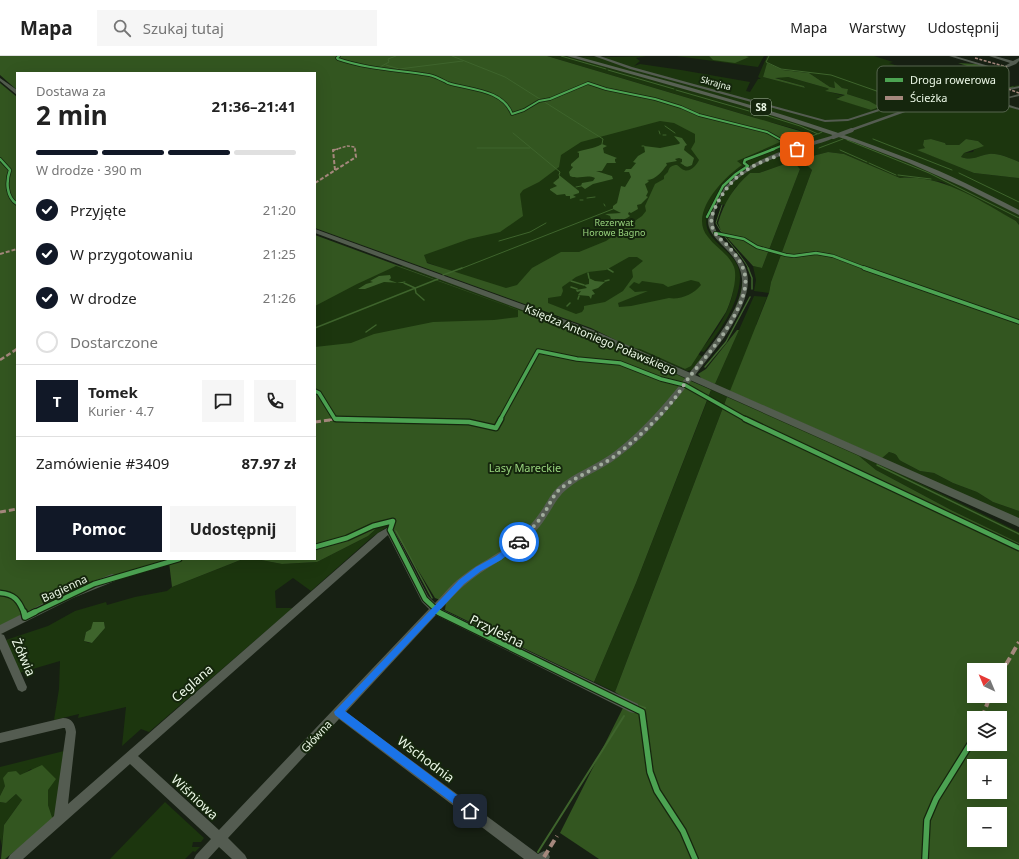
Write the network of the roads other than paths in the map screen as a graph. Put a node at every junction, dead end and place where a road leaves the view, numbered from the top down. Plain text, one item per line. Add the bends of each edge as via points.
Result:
1 (570, 56) edge
2 (579, 56) edge
3 (596, 56) edge
4 (951, 56) edge
5 (991, 56) edge
6 (976, 58) dead end
7 (1019, 59) edge
8 (1015, 63) junction
9 (986, 66) edge
10 (1004, 66) edge
11 (1009, 66) edge
12 (0, 78) edge
13 (1019, 87) edge
14 (1009, 89) edge
15 (1009, 89) edge
16 (16, 92) edge
17 (1019, 94) edge
18 (1010, 97) dead end
19 (877, 111) edge
20 (902, 112) edge
21 (1019, 207) edge
22 (1019, 214) edge
23 (316, 230) edge
24 (690, 376) junction
25 (881, 462) junction
26 (1019, 523) edge
27 (1019, 529) edge
28 (390, 530) joint
29 (112, 578) dead end
30 (435, 609) junction
31 (0, 630) edge
32 (0, 638) edge
33 (22, 687) dead end
34 (634, 708) dead end
35 (338, 712) junction
36 (0, 738) edge
37 (130, 756) junction
38 (60, 818) junction
39 (219, 839) junction
40 (540, 858) edge
41 (14, 859) edge
42 (200, 859) edge
43 (241, 859) edge

1 - 22 highway, S8 via 807,123 898,156
2 - 21 highway, S8 via 814,122 879,144 940,169
3 - 19 street, Skrajna via 818,120 848,120
4 - 9 street
5 - 8 street
6 - 10 street
7 - 8 street
8 - 11 street
12 - 16 main road
13 - 14 street
15 - 17 street
17 - 18 street
20 - 24 street, Główna, bridge via 754,165 734,179 722,194 711,223 718,236 740,260 746,274 746,282 740,304 728,328
23 - 24 main road, Księdza Antoniego Poławskiego via 575,326
24 - 25 main road, Księdza Antoniego Poławskiego
24 - 30 street, Główna via 674,400 617,455 557,492 538,522 518,542 498,558 469,575
25 - 26 main road, Księdza Antoniego Poławskiego
25 - 27 main road, Księdza Antoniego Poławskiego
28 - 30 street, Przyleśna via 426,599
28 - 37 street, Ceglana via 381,535
29 - 31 street, Bagienna via 68,596
30 - 34 street, Przyleśna
30 - 35 street, Główna
32 - 33 street, Żółwia
35 - 39 street, Główna
35 - 40 street, Wschodnia
36 - 38 street via 63,723 70,726
37 - 38 street, Ceglana
37 - 39 street, Wiśniowa
38 - 41 street, Ceglana
39 - 42 street, Główna
39 - 43 street, Wiśniowa

